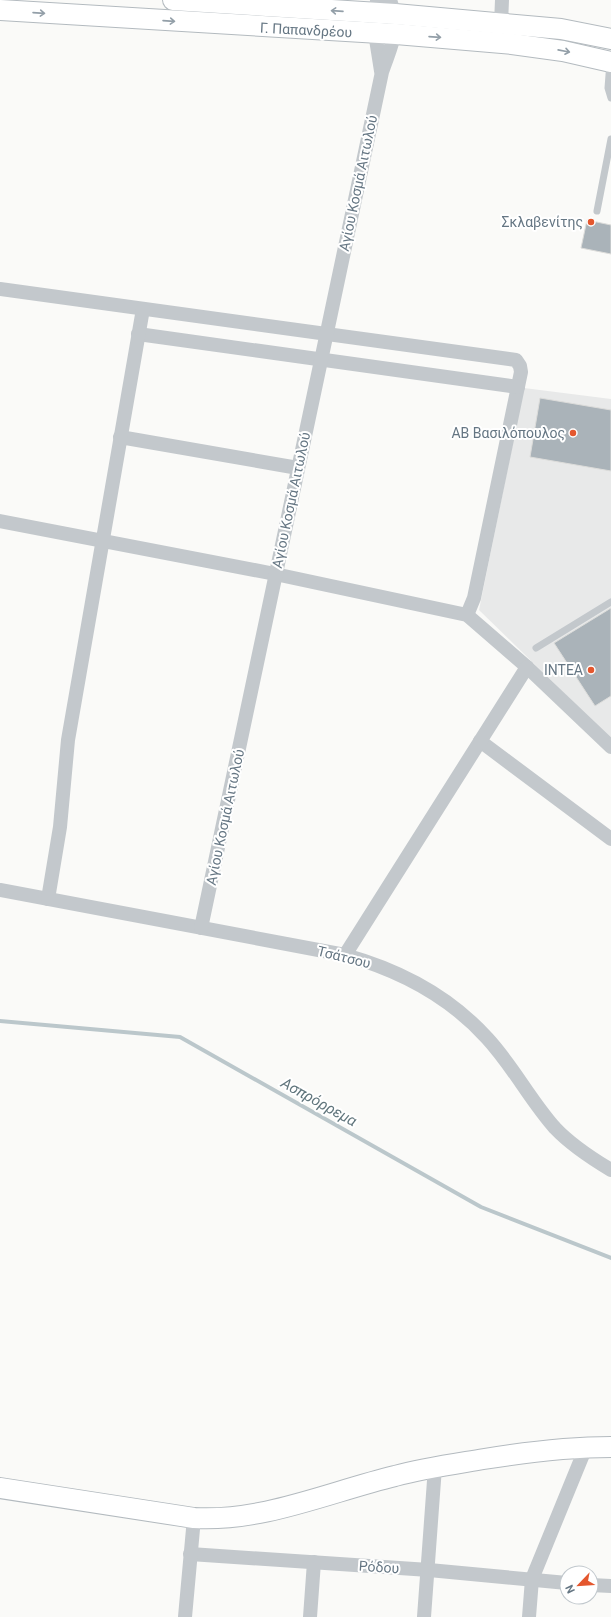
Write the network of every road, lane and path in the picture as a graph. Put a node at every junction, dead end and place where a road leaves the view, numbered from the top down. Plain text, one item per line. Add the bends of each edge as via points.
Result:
1 (173, 0) edge
2 (502, 0) edge
3 (376, 7) edge
4 (393, 7) edge
5 (0, 10) edge
6 (501, 24) junction
7 (376, 34) junction
8 (396, 34) junction
9 (611, 39) edge
10 (611, 62) edge
11 (382, 72) junction
12 (611, 98) edge
13 (611, 139) edge
14 (597, 211) dead end
15 (0, 289) edge
16 (142, 309) junction
17 (138, 334) junction
18 (326, 334) junction
19 (321, 359) junction
20 (518, 387) junction
21 (120, 438) junction
22 (298, 468) junction
23 (0, 521) edge
24 (102, 541) junction
25 (275, 574) junction
26 (611, 602) edge
27 (467, 615) junction
28 (536, 648) dead end
29 (527, 667) junction
30 (480, 741) junction
31 (611, 747) edge
32 (611, 839) edge
33 (0, 890) edge
34 (48, 899) junction
35 (201, 928) junction
36 (345, 955) junction
37 (611, 1170) edge
38 (586, 1447) junction
39 (611, 1447) edge
40 (435, 1467) junction
41 (0, 1488) edge
42 (194, 1518) junction
43 (190, 1554) junction
44 (314, 1562) junction
45 (429, 1570) junction
46 (532, 1580) junction
47 (559, 1582) edge
48 (599, 1585) edge
49 (611, 1586) edge
50 (185, 1617) edge
51 (310, 1617) edge
52 (424, 1617) edge
53 (529, 1617) edge

3 -> 1 street, Γ. Παπανδρέου
2 - 6 street
3 - 4 street, Γ. Παπανδρέου
3 - 7 street
4 - 6 street, Γ. Παπανδρέου
4 - 8 street
5 -> 7 street, Γ. Παπανδρέου
6 - 9 street, Γ. Παπανδρέου via 561,29
7 - 8 street, Γ. Παπανδρέου
7 - 11 street
8 -> 10 street, Γ. Παπανδρέου via 563,50
8 - 11 street
10 - 12 lane via 608,88
11 - 18 street, Αγίου Κοσμά Αιτωλού
13 - 14 lane
15 - 16 street
16 - 17 street
16 - 18 street
17 - 19 street
17 - 21 street
18 - 19 street, Αγίου Κοσμά Αιτωλού
18 - 20 street via 514,359 518,361 521,369
19 - 20 street
19 - 22 street, Αγίου Κοσμά Αιτωλού
20 - 27 street via 474,598
21 - 22 street
21 - 24 street
22 - 25 street, Αγίου Κοσμά Αιτωλού
23 - 24 street
24 - 25 street
24 - 34 street via 68,740 60,828
25 - 27 street
25 - 35 street, Αγίου Κοσμά Αιτωλού
26 - 28 lane
27 - 29 street
29 - 30 street
29 - 31 street
30 - 32 street
30 - 36 street
33 - 34 street, Τσάτσου
34 - 35 street, Τσάτσου
35 - 36 street, Τσάτσου
36 - 37 street, Τσάτσου via 403,976 463,1014 496,1049 556,1129 579,1149
38 - 39 street
38 - 40 street via 540,1450
38 - 46 street
40 - 42 street via 269,1511 211,1519
40 - 45 street
41 - 42 street
42 - 43 street
43 - 44 street, Ρόδου
43 - 50 street
44 - 45 street, Ρόδου
44 - 51 street
45 - 46 street, Ρόδου
45 - 52 street
46 - 47 street, Ρόδου
46 - 53 street
48 - 49 street

